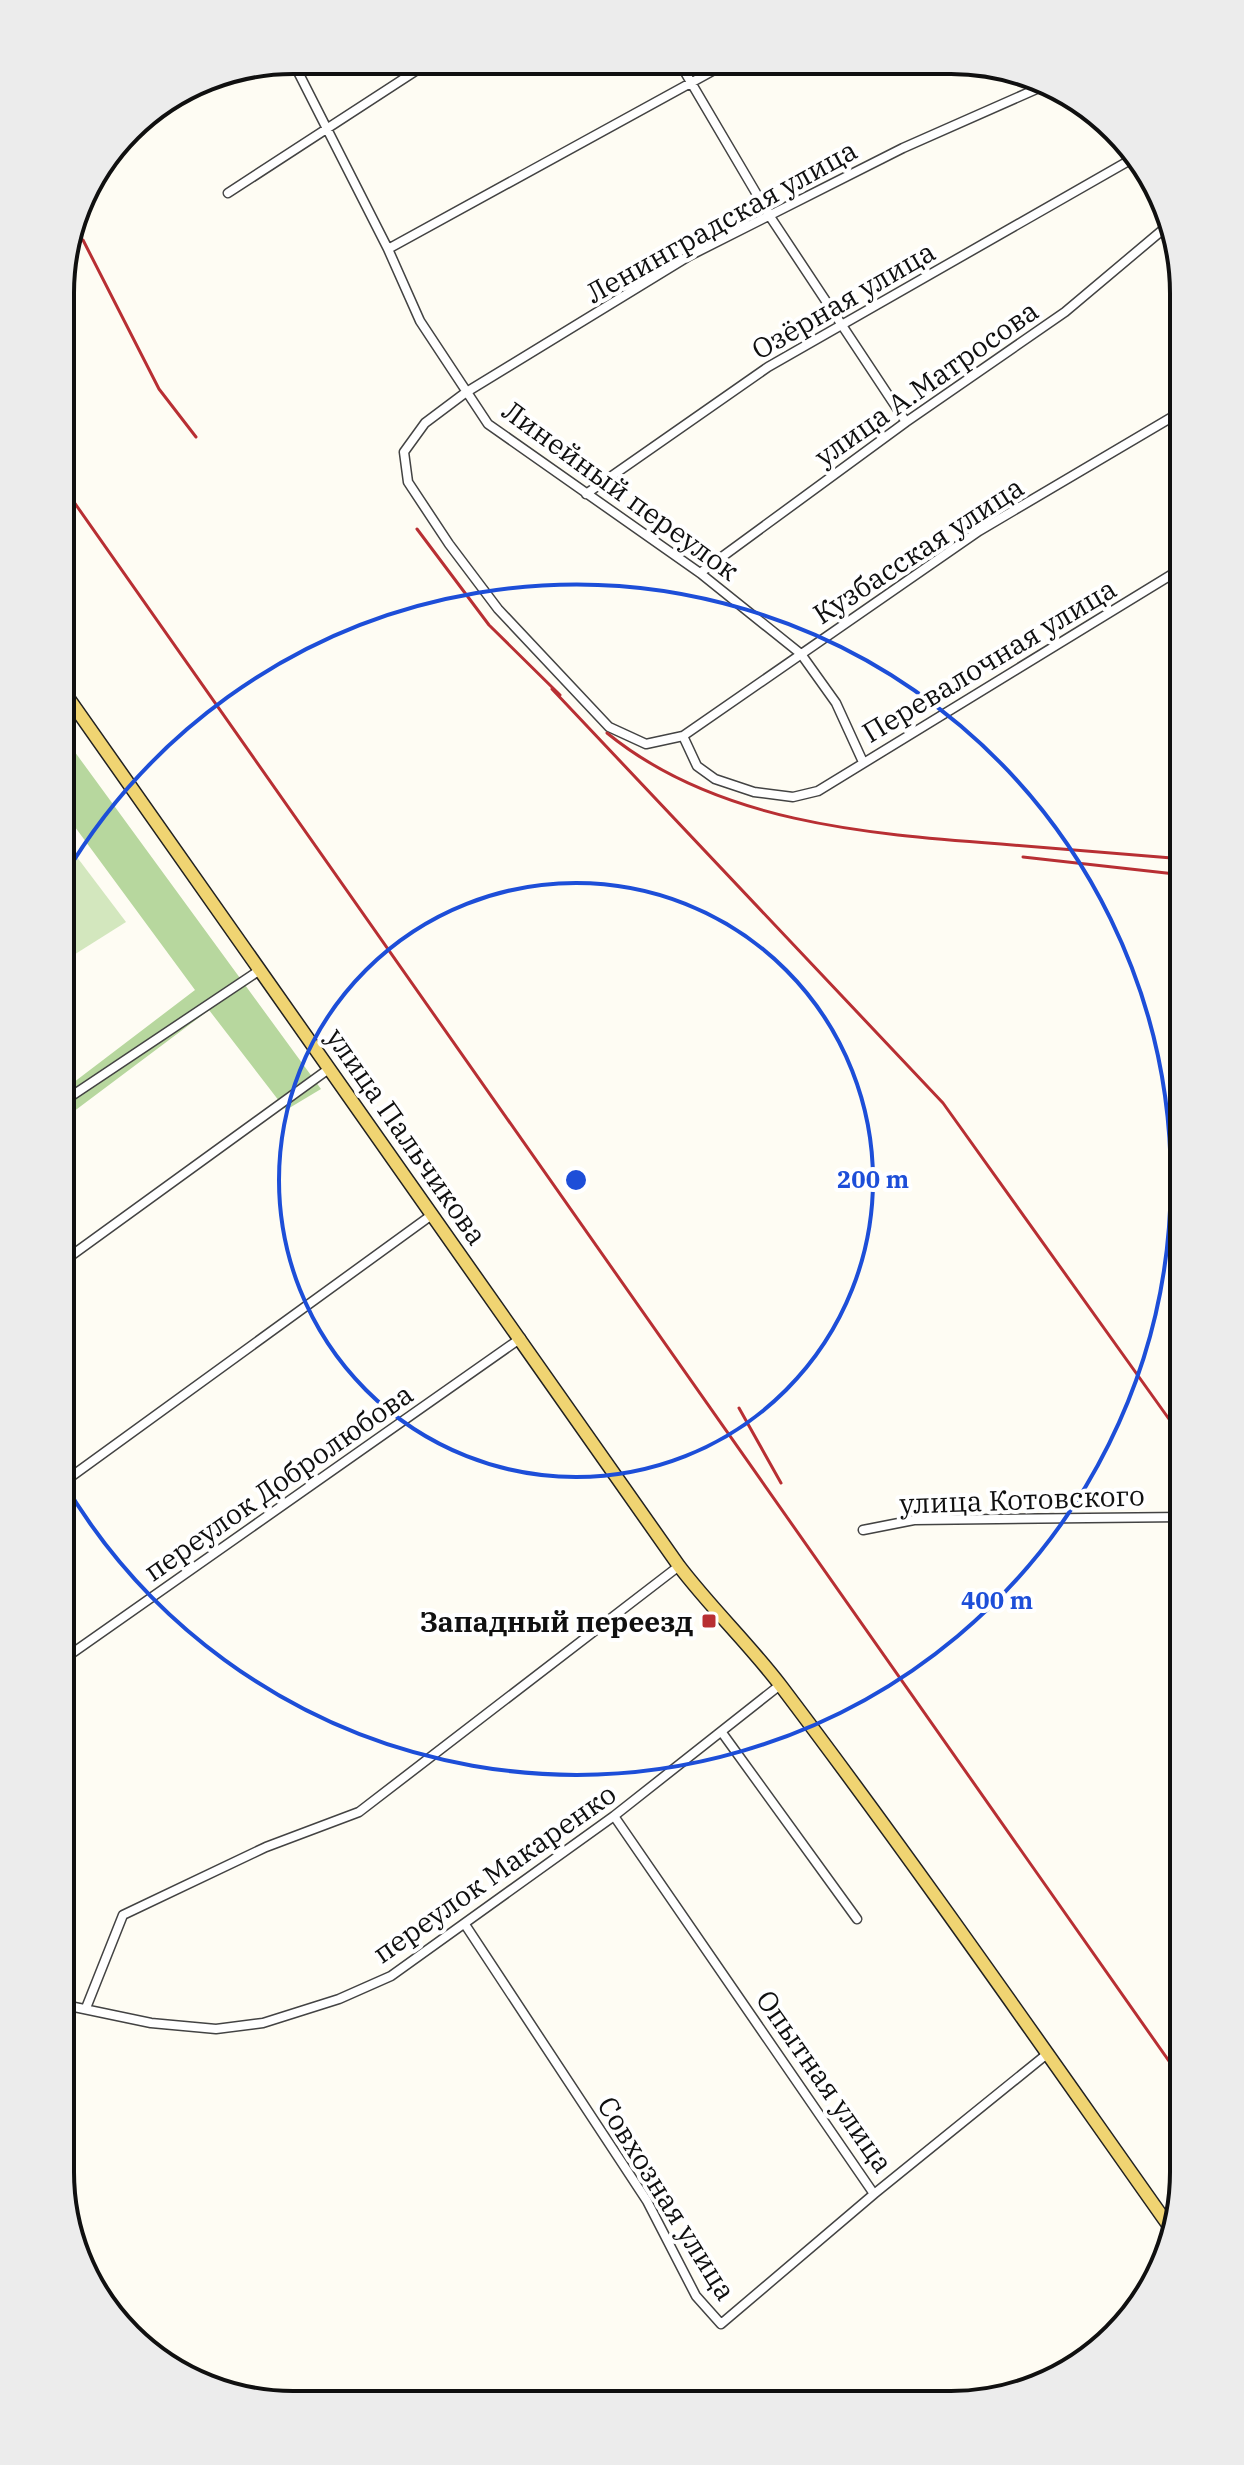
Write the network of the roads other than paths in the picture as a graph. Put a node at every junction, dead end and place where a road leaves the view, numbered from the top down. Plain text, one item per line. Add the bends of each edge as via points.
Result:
1 (299, 74) edge
2 (411, 74) edge
3 (686, 74) edge
4 (706, 74) edge
5 (690, 82) junction
6 (1033, 91) edge
7 (326, 128) junction
8 (1126, 162) edge
9 (228, 193) dead end
10 (769, 215) junction
11 (1161, 231) edge
12 (388, 249) junction
13 (839, 326) junction
14 (465, 393) junction
15 (1170, 418) edge
16 (906, 422) junction
17 (586, 494) junction
18 (700, 573) junction
19 (1170, 576) edge
20 (801, 654) junction
21 (74, 706) edge
22 (683, 736) junction
23 (863, 762) junction
24 (260, 970) junction
25 (330, 1068) junction
26 (74, 1094) edge
27 (433, 1214) junction
28 (74, 1254) edge
29 (521, 1338) junction
30 (74, 1475) edge
31 (1170, 1517) edge
32 (863, 1530) dead end
33 (679, 1566) junction
34 (74, 1652) edge
35 (780, 1685) junction
36 (723, 1734) junction
37 (614, 1816) junction
38 (857, 1919) dead end
39 (466, 1926) junction
40 (74, 2006) edge
41 (86, 2008) junction
42 (1047, 2054) junction
43 (874, 2194) junction
44 (1165, 2220) edge

1 - 7 street, Линейный переулок
2 - 7 street
3 - 5 street
4 - 5 street
5 - 10 street
5 - 12 street
6 - 10 street, Ленинградская улица
7 - 9 street
7 - 12 street, Линейный переулок
8 - 13 street, Озёрная улица
10 - 13 street
10 - 14 street, Ленинградская улица via 689,256
11 - 16 street, улица А.Матросова via 1065,312
12 - 14 street, Линейный переулок via 420,321
13 - 16 street
13 - 17 street, Озёрная улица via 768,367
14 - 17 street, Линейный переулок via 488,424
14 - 22 street, Ленинградская улица via 425,423 404,452 408,482 498,609 609,727 646,744
15 - 20 street, Кузбасская улица via 979,531
16 - 18 street, улица А.Матросова
17 - 18 street, Линейный переулок
18 - 20 street, Линейный переулок
19 - 23 street, Перевалочная улица
20 - 22 street, Кузбасская улица
20 - 23 street, Линейный переулок via 836,703
21 - 24 main road, улица Пальчикова
22 - 23 street, Перевалочная улица via 697,766 715,779 754,792 793,797 818,791
24 - 25 main road, улица Пальчикова
24 - 26 street
25 - 27 main road, улица Пальчикова
25 - 28 street
27 - 29 main road, улица Пальчикова
27 - 30 street
29 - 33 main road, улица Пальчикова
29 - 34 street, переулок Добролюбова
31 - 32 street, улица Котовского via 914,1520
33 - 35 main road, улица Пальчикова
33 - 41 street via 359,1812 266,1847 123,1915
35 - 36 street, переулок Макаренко
35 - 42 main road, улица Пальчикова
36 - 37 street, переулок Макаренко
36 - 38 street
37 - 39 street, переулок Макаренко
37 - 43 street, Опытная улица
39 - 41 street, переулок Макаренко via 391,1976 263,2023 216,2029 151,2023
39 - 43 street, Совхозная улица via 647,2201 696,2296 721,2324
40 - 41 street, переулок Макаренко
42 - 43 street, Опытная улица
42 - 44 main road, улица Пальчикова

